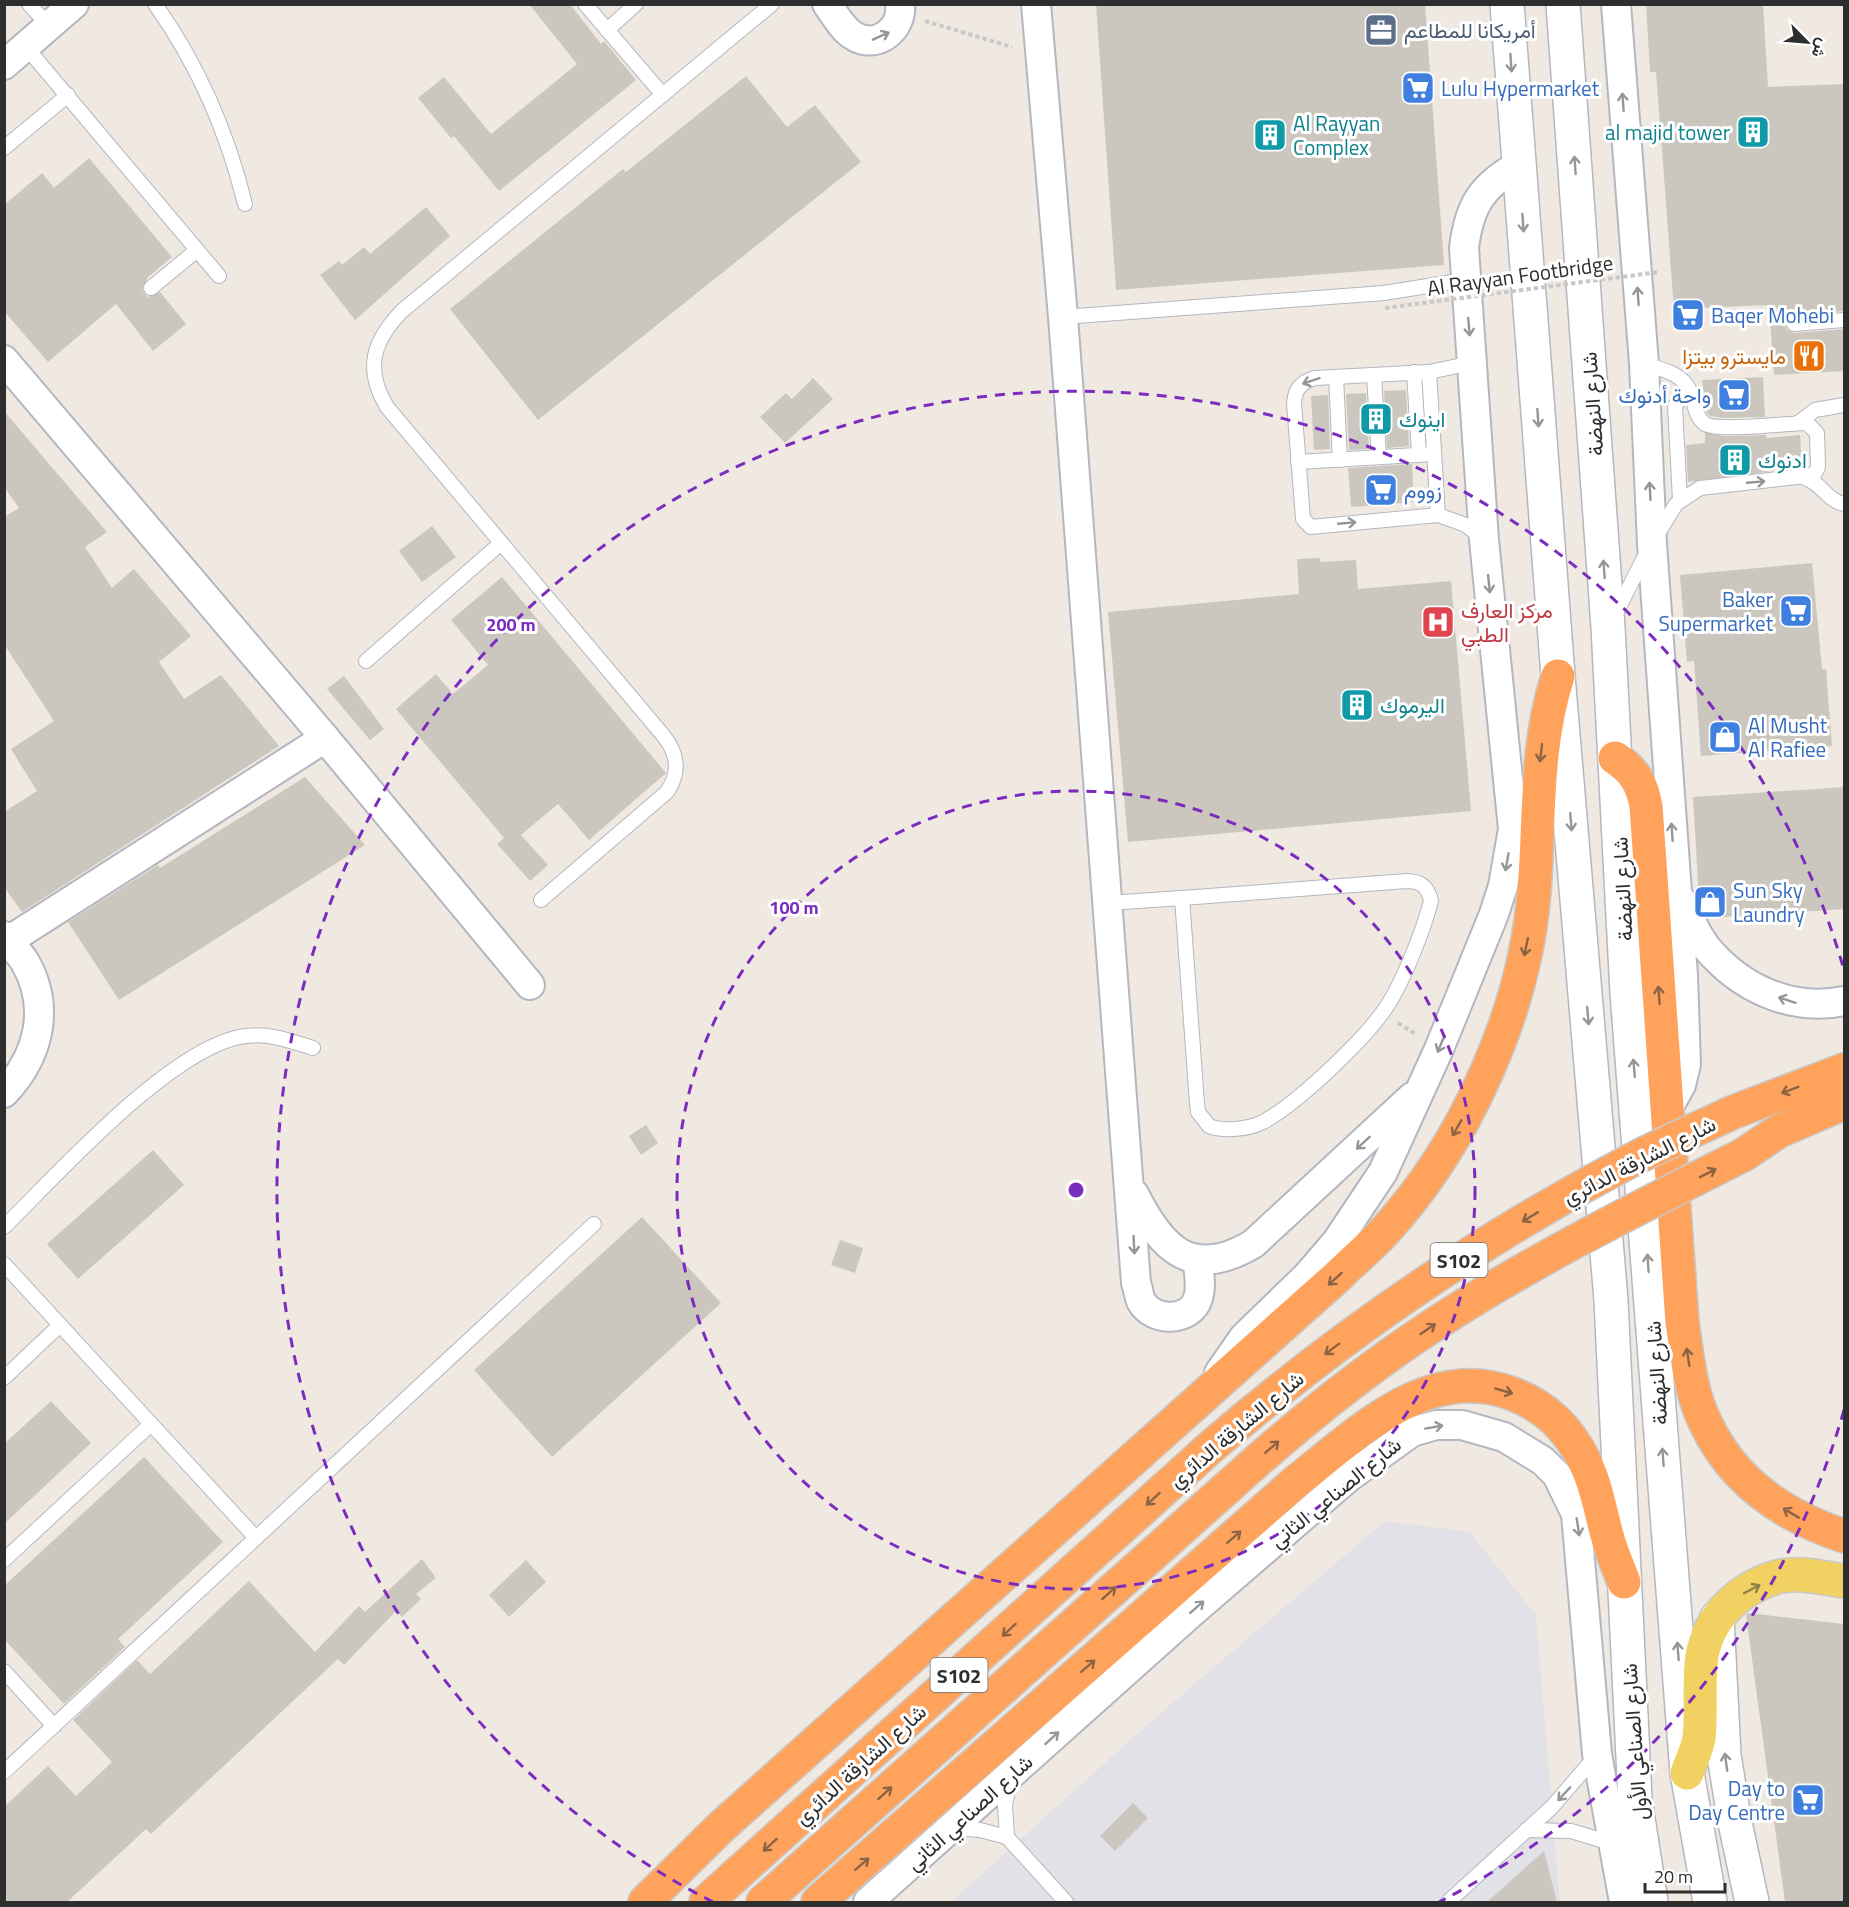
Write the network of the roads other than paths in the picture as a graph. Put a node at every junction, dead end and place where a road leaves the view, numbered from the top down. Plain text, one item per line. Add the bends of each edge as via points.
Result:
1 (29, 4) edge
2 (74, 4) edge
3 (156, 4) edge
4 (585, 4) edge
5 (636, 4) edge
6 (772, 4) edge
7 (827, 4) edge
8 (1036, 4) edge
9 (1507, 4) edge
10 (1563, 4) edge
11 (1616, 4) edge
12 (901, 7) edge
13 (49, 26) junction
14 (607, 30) junction
15 (26, 47) junction
16 (4, 65) edge
17 (68, 95) junction
18 (663, 95) junction
19 (4, 148) edge
20 (1519, 165) junction
21 (245, 204) dead end
22 (197, 250) junction
23 (219, 276) dead end
24 (1466, 280) junction
25 (151, 288) dead end
26 (1063, 317) junction
27 (1845, 320) edge
28 (1794, 324) dead end
29 (4, 360) edge
30 (1472, 363) junction
31 (1644, 364) junction
32 (1414, 372) junction
33 (1429, 372) junction
34 (1374, 375) junction
35 (1336, 377) junction
36 (1688, 388) junction
37 (1845, 405) edge
38 (1798, 423) junction
39 (1433, 454) junction
40 (1419, 455) junction
41 (1379, 457) junction
42 (1340, 460) junction
43 (1298, 462) junction
44 (1805, 478) junction
45 (1680, 500) junction
46 (1845, 504) edge
47 (1438, 515) junction
48 (1484, 540) junction
49 (501, 543) junction
50 (1652, 544) junction
51 (1608, 627) junction
52 (366, 661) dead end
53 (1558, 675) junction
54 (325, 738) junction
55 (1615, 758) junction
56 (1676, 890) junction
57 (1182, 898) junction
58 (541, 900) dead end
59 (1108, 903) junction
60 (6, 939) edge
61 (530, 985) dead end
62 (1845, 1001) edge
63 (313, 1048) dead end
64 (1845, 1070) edge
65 (4, 1075) edge
66 (1421, 1089) junction
67 (4, 1093) edge
68 (1845, 1102) edge
69 (1667, 1110) junction
70 (1845, 1126) edge
71 (1743, 1155) junction
72 (1130, 1187) junction
73 (594, 1224) dead end
74 (4, 1227) edge
75 (1197, 1260) junction
76 (4, 1264) edge
77 (60, 1325) junction
78 (4, 1378) edge
79 (1213, 1386) junction
80 (151, 1424) junction
81 (1845, 1536) edge
82 (256, 1538) junction
83 (4, 1560) edge
84 (1845, 1581) edge
85 (1624, 1582) junction
86 (1717, 1618) junction
87 (4, 1671) edge
88 (54, 1726) junction
89 (1597, 1754) junction
90 (4, 1772) edge
91 (1687, 1773) junction
92 (1012, 1774) junction
93 (951, 1828) junction
94 (1526, 1830) junction
95 (1007, 1837) junction
96 (1614, 1844) junction
97 (1643, 1900) edge
98 (645, 1902) edge
99 (706, 1902) edge
100 (763, 1902) edge
101 (818, 1902) edge
102 (867, 1902) edge
103 (1066, 1902) edge
104 (1448, 1902) edge
105 (1710, 1902) edge
106 (1752, 1902) edge

1 - 13 lane
2 - 13 street
3 - 21 lane via 208,94
4 - 14 lane
5 - 14 lane
6 - 18 lane
7 -> 12 street via 851,35 868,41 892,31
8 - 26 street
9 -> 20 main road, شارع النهضة
51 -> 10 main road, شارع النهضة
31 -> 11 street
13 - 15 street
14 - 18 lane
15 - 16 street
15 - 17 lane
17 - 19 lane
17 - 22 lane
18 - 49 lane via 402,311 378,343 374,356 375,383 387,407
20 - 24 street via 1495,178 1473,210 1464,248
20 -> 53 main road, شارع النهضة
22 - 23 lane
22 - 25 lane
24 - 26 lane via 1384,292
24 -> 30 street
26 - 59 street
27 - 28 lane
29 - 54 street
30 - 33 lane
30 - 48 street
31 - 36 lane via 1676,375
50 -> 31 street
32 - 33 lane
32 - 34 lane
32 - 40 lane
33 - 39 lane
34 - 35 lane
34 - 41 lane
35 - 42 lane
35 -> 43 lane via 1305,381 1298,387 1294,403
36 - 38 lane via 1697,415 1712,427
36 - 45 lane via 1675,406
37 - 38 lane via 1815,410
38 - 44 lane via 1811,425 1816,433 1818,467 1814,475
39 - 40 lane
39 - 47 lane
40 - 41 lane
41 - 42 lane
42 - 43 lane
43 -> 47 lane via 1303,519 1311,527
45 -> 44 lane via 1710,486
44 - 46 lane via 1818,484 1830,498
45 - 50 lane
47 - 48 lane via 1466,525
48 -> 66 street via 1513,829 1494,914
49 - 52 lane
49 - 58 lane via 668,741 676,758 676,776 667,792
50 - 51 lane
56 -> 50 street
51 - 55 main road, شارع النهضة
53 -> 79 highway via 1539,764 1534,894 1527,940 1511,1008 1486,1073 1458,1129 1424,1182 1384,1231
53 -> 85 main road, شارع النهضة via 1611,1300
54 - 60 street
54 - 61 street
69 -> 55 highway via 1643,790 1636,775
91 -> 55 main road, شارع النهضة via 1627,993
62 -> 56 street via 1799,1004 1768,994 1739,977 1713,956
56 - 69 street via 1686,1064 1681,1085
57 - 57 lane via 1416,881 1429,893 1429,911 1382,1013 1320,1078 1261,1123 1227,1130 1209,1126 1198,1112
57 - 59 lane
59 - 72 street
60 - 65 street via 17,965 21,1015 18,1040
60 - 67 street via 24,960 40,1006 33,1054 21,1076
63 - 74 lane via 280,1037 246,1036 213,1045 123,1111
64 -> 99 highway, شارع الشارقة الدائري / S102, bridge via 1731,1113 1633,1159 1457,1261 1363,1325 1212,1446
66 -> 75 street via 1254,1244 1214,1261
66 - 79 street via 1383,1172 1352,1222 1307,1276 1234,1348
68 - 71 highway, شارع الشارقة الدائري / S102 via 1779,1131
81 -> 69 highway via 1807,1523 1766,1498 1731,1464 1705,1424 1692,1383 1682,1322
70 - 71 highway
100 -> 71 highway, شارع الشارقة الدائري / S102, bridge via 1300,1423 1431,1326 1616,1220
72 - 75 street via 1148,1222 1162,1238
72 -> 75 street via 1136,1283 1149,1310 1171,1317 1193,1308 1200,1286
73 - 82 lane
76 - 77 lane
77 - 78 lane
77 - 80 lane
79 - 98 highway via 720,1828
80 - 82 lane
80 - 83 lane
82 - 88 lane
86 -> 84 main road via 1737,1598 1777,1577 1803,1575
85 - 97 main road, شارع الصناعي الأول
101 -> 85 highway via 1297,1481 1380,1416 1410,1399 1443,1387 1472,1385 1502,1389 1530,1400 1554,1417 1586,1463
86 - 91 main road via 1707,1636 1702,1658 1698,1741
106 -> 86 main road via 1724,1755
87 - 88 lane
88 - 90 lane
92 -> 89 street, شارع الصناعي الثاني via 1349,1477 1412,1432 1436,1425 1462,1425 1504,1437 1543,1461 1568,1494 1580,1535
89 -> 94 lane via 1552,1807
89 - 96 street, شارع الصناعي الثاني
91 - 105 main road
92 - 93 street, شارع الصناعي الثاني
92 - 95 lane via 1005,1805
93 - 95 lane
93 - 102 street, شارع الصناعي الثاني
94 - 96 lane via 1571,1831
94 - 104 lane
95 - 103 lane
96 - 97 street, شارع الصناعي الثاني

